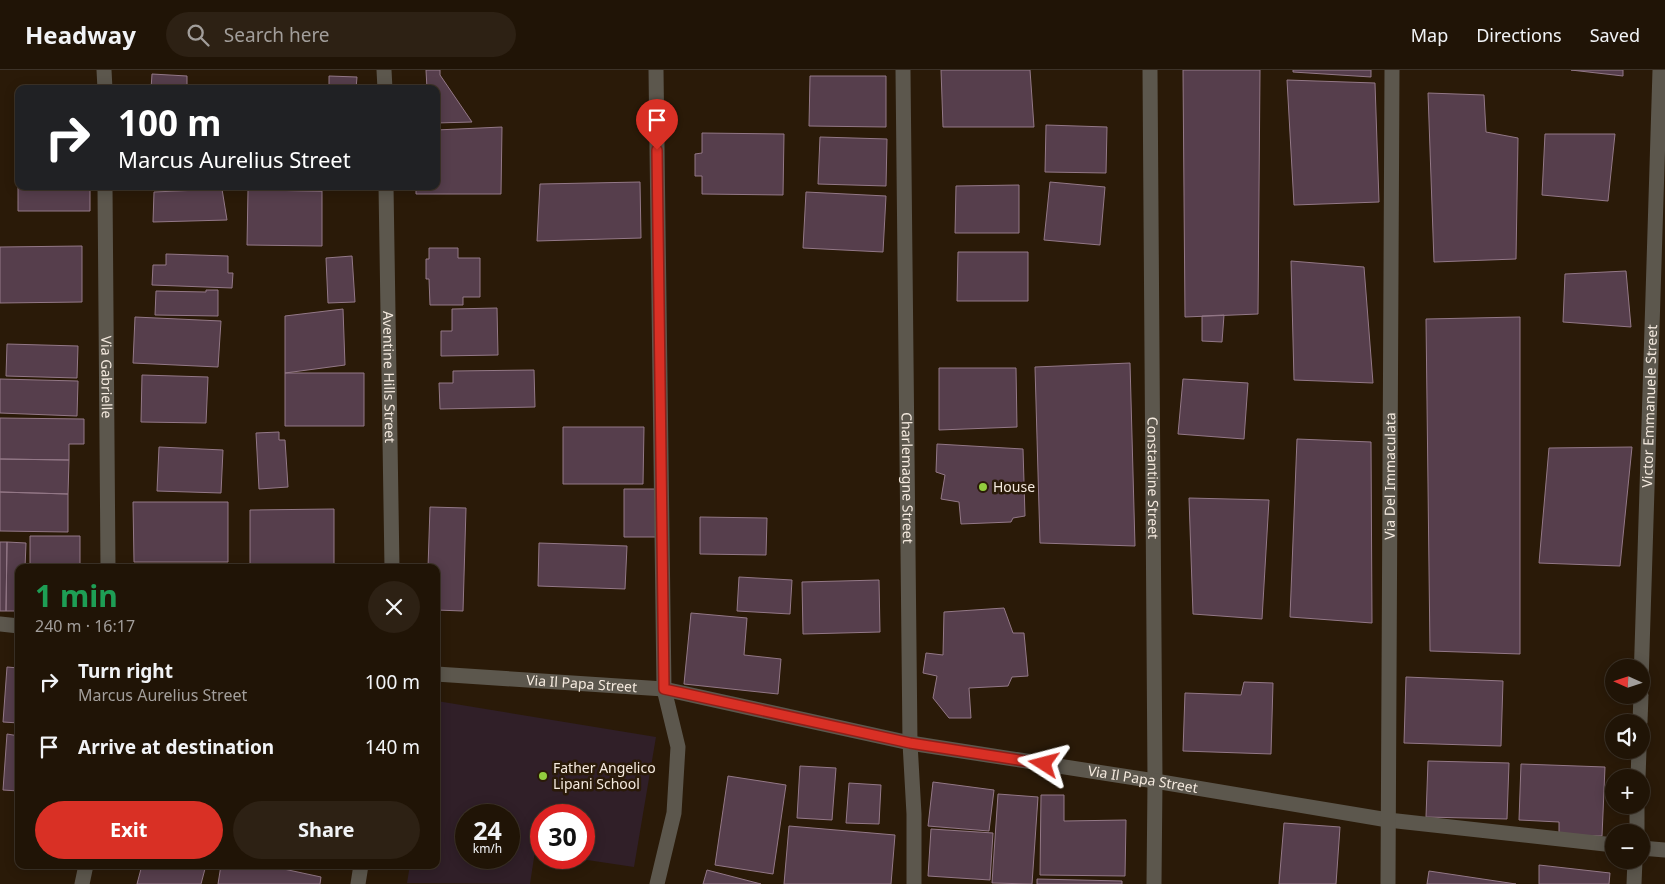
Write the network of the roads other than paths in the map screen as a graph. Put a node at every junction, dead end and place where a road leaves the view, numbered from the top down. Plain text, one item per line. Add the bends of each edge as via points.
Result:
1 (104, 70) edge
2 (384, 70) edge
3 (656, 70) edge
4 (903, 70) edge
5 (1150, 70) edge
6 (1392, 70) edge
7 (1660, 70) edge
8 (105, 85) edge
9 (384, 85) edge
10 (105, 190) edge
11 (386, 190) edge
12 (108, 564) edge
13 (392, 564) edge
14 (0, 624) edge
15 (15, 626) edge
16 (1642, 659) edge
17 (440, 674) edge
18 (664, 689) junction
19 (910, 743) junction
20 (1155, 781) junction
21 (1388, 820) junction
22 (1605, 844) edge
23 (1650, 849) edge
24 (1665, 850) edge
25 (85, 869) edge
26 (360, 869) edge
27 (1635, 869) edge
28 (82, 884) edge
29 (358, 884) edge
30 (656, 884) edge
31 (914, 884) edge
32 (1154, 884) edge
33 (1388, 884) edge
34 (1634, 884) edge

1 - 8 street
2 - 9 street
3 - 18 street
4 - 19 street, Charlemagne Street
5 - 20 street, Constantine Street
6 - 21 street, Via Del Immaculata
7 - 16 street, Victor Emmanuele Street
10 - 12 street, Via Gabrielle
11 - 13 street, Aventine Hills Street
14 - 15 street
17 - 18 street, Via Il Papa Street
18 - 19 street, Via Il Papa Street
18 - 30 street via 678,747 674,813
19 - 20 street, Via Il Papa Street
19 - 31 street, Charlemagne Street
20 - 21 street, Via Il Papa Street
20 - 32 street, Constantine Street
21 - 22 street, Via Il Papa Street
21 - 33 street, Via Del Immaculata
23 - 24 street
25 - 28 street
26 - 29 street
27 - 34 street

